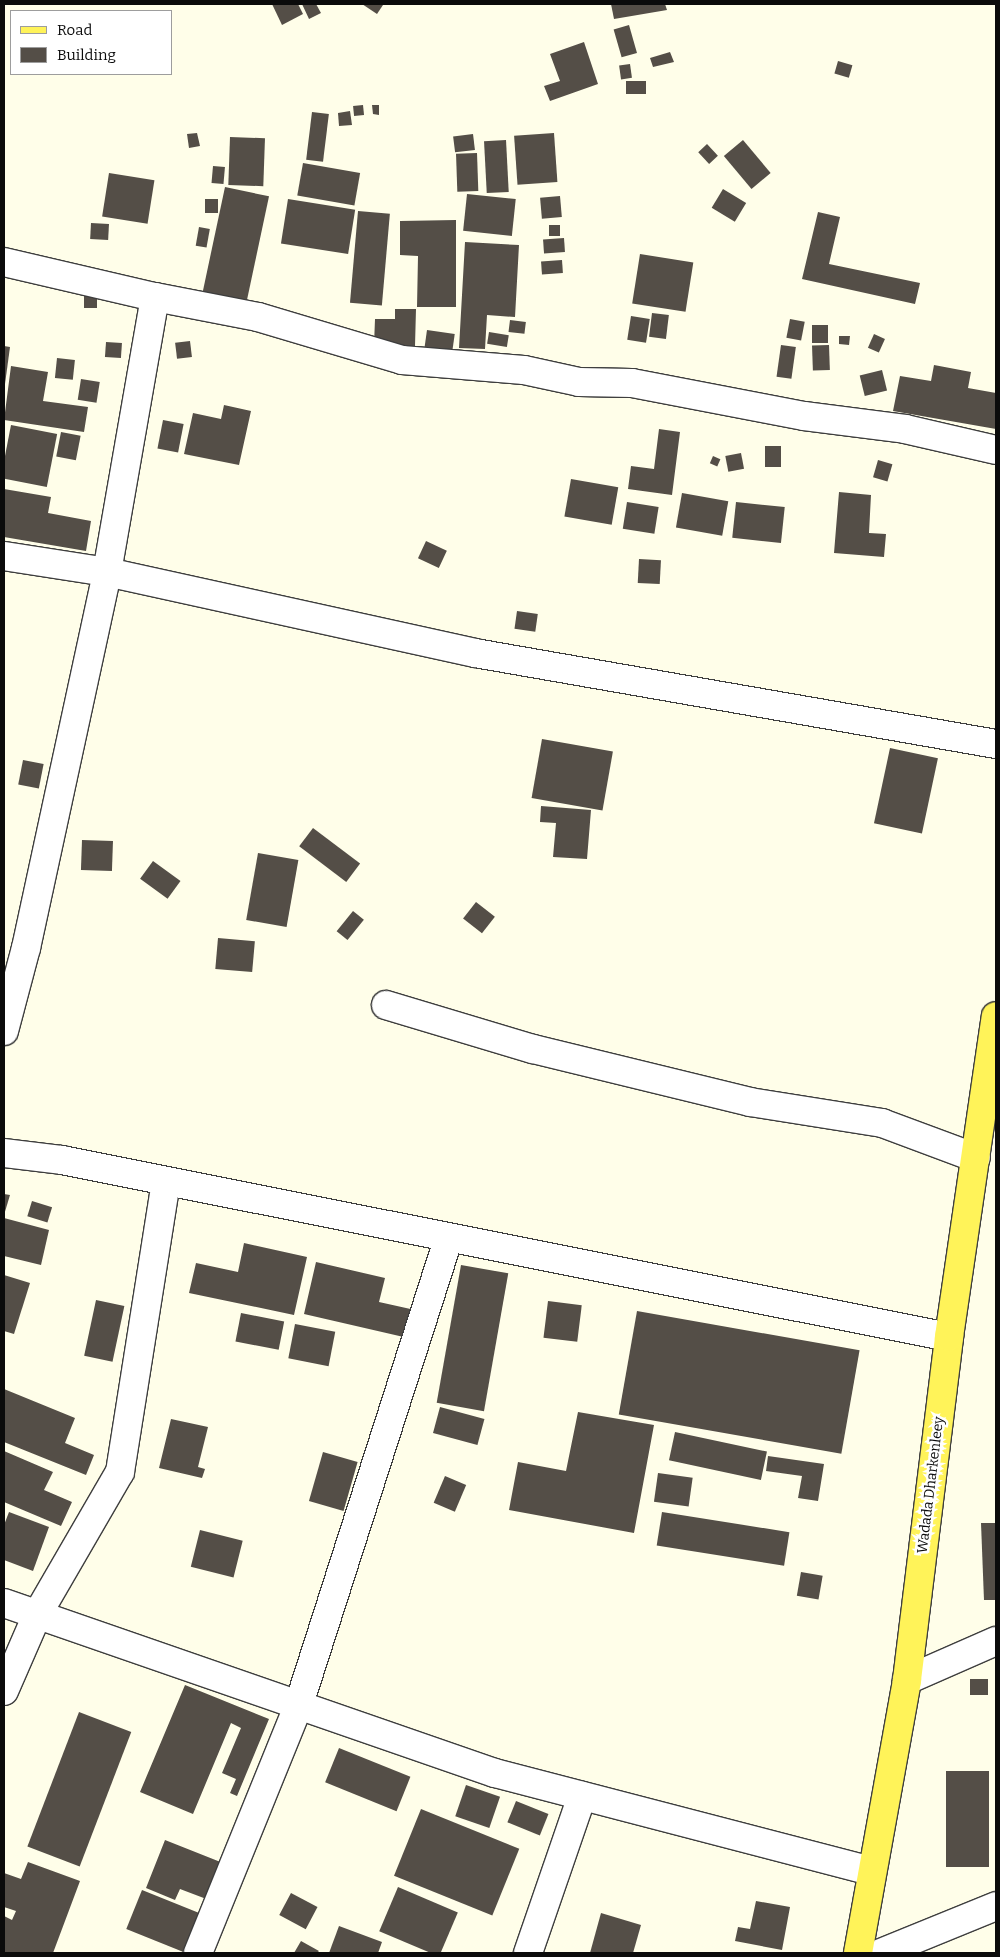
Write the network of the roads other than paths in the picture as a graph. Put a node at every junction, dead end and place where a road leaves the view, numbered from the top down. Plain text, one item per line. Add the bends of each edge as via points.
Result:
1 (4, 262) edge
2 (155, 297) junction
3 (996, 450) edge
4 (4, 556) edge
5 (107, 572) junction
6 (996, 744) edge
7 (386, 1004) dead end
8 (996, 1016) edge
9 (4, 1031) edge
10 (4, 1153) edge
11 (976, 1158) junction
12 (166, 1182) junction
13 (448, 1240) junction
14 (949, 1337) junction
15 (4, 1603) edge
16 (37, 1615) junction
17 (996, 1641) edge
18 (907, 1680) junction
19 (4, 1691) edge
20 (299, 1704) junction
21 (582, 1796) junction
22 (871, 1871) junction
23 (996, 1906) edge
24 (198, 1953) edge
25 (528, 1953) edge
26 (858, 1953) edge
27 (881, 1953) edge

1 - 2 street
2 - 3 street via 258,317 402,360 524,370 579,382 632,384 804,416 897,428
2 - 5 street
4 - 5 street
5 - 6 street via 475,654
5 - 9 street via 26,948
7 - 11 street via 533,1049 750,1102 882,1123
8 - 11 main road, Wadada Dharkenleey
10 - 12 street
11 - 14 main road, Wadada Dharkenleey
12 - 13 street
12 - 16 street via 120,1472
13 - 14 street
13 - 20 street
14 - 18 main road, Wadada Dharkenleey
15 - 16 street
16 - 19 street
16 - 20 street
17 - 18 street
18 - 22 main road, Wadada Dharkenleey
20 - 21 street via 495,1773
20 - 24 street
21 - 22 street
21 - 25 street
22 - 26 main road, Wadada Dharkenleey
23 - 27 street

